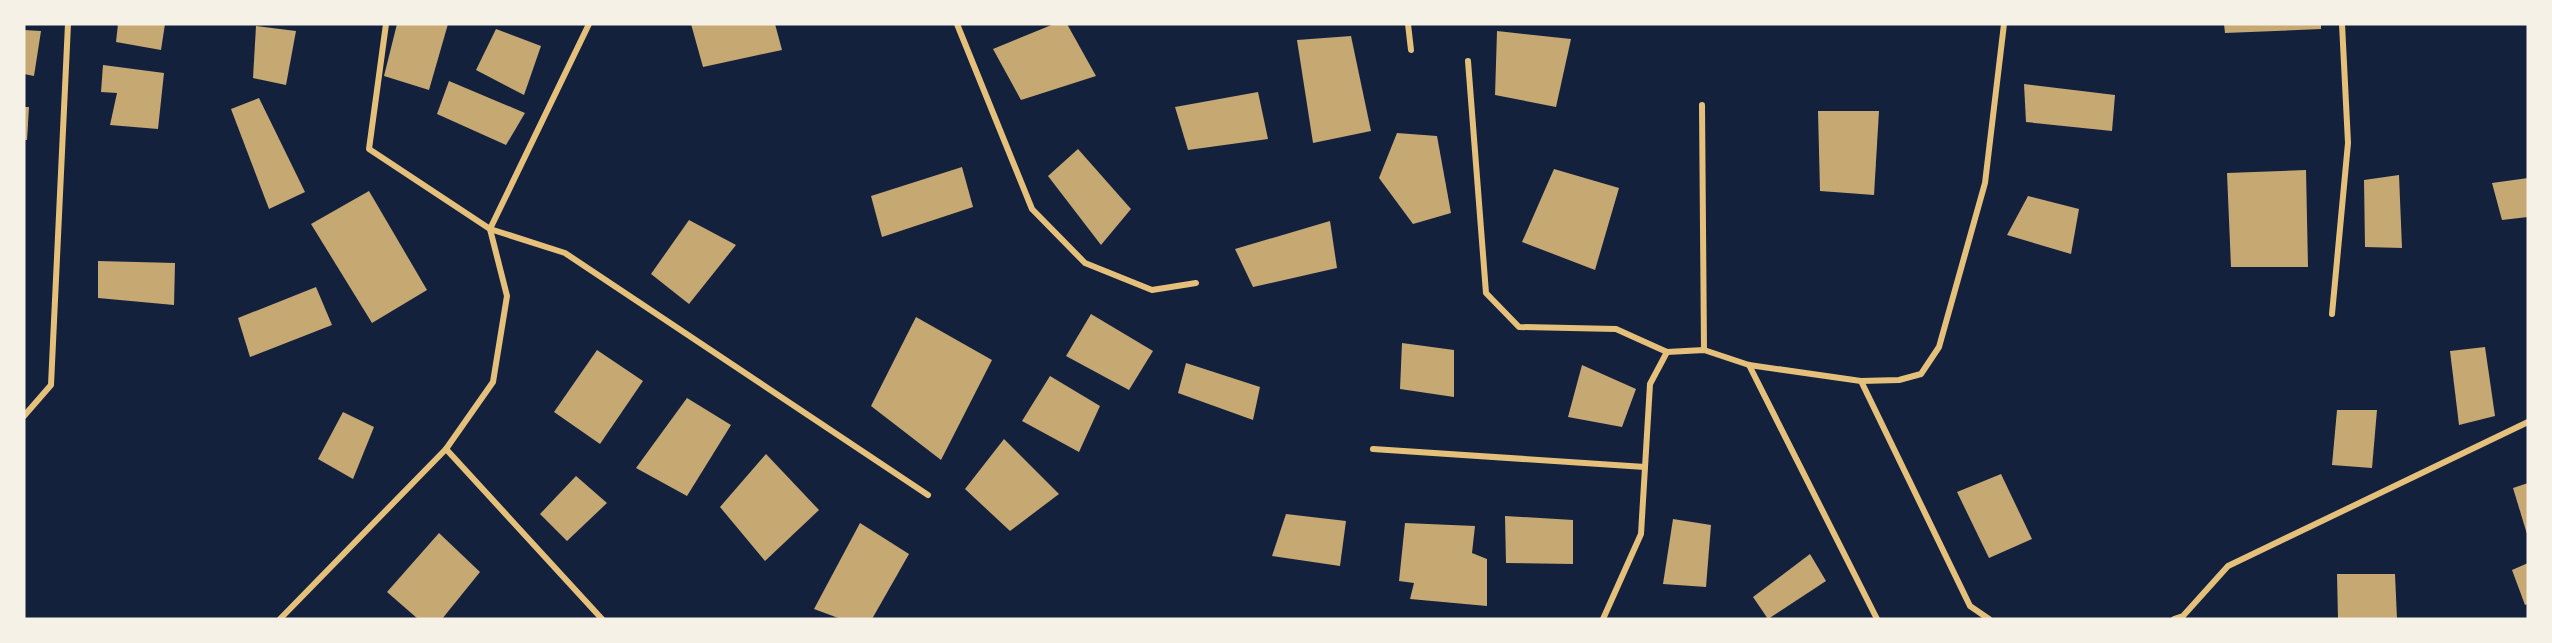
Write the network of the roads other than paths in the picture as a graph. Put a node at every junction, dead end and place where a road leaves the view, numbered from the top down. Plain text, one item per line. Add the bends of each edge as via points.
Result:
1 (68, 24) edge
2 (386, 24) edge
3 (589, 24) edge
4 (957, 24) edge
5 (1408, 24) edge
6 (2004, 24) edge
7 (2342, 24) edge
8 (1411, 50) dead end
9 (1468, 61) dead end
10 (1702, 105) dead end
11 (490, 229) junction
12 (1196, 283) dead end
13 (2332, 314) dead end
14 (1704, 350) junction
15 (1667, 352) junction
16 (1749, 365) junction
17 (1862, 381) junction
18 (24, 416) edge
19 (2528, 422) edge
20 (446, 449) junction
21 (1373, 449) dead end
22 (1645, 467) junction
23 (928, 495) dead end
24 (280, 619) edge
25 (602, 619) edge
26 (1603, 619) edge
27 (1877, 619) edge
28 (1989, 619) edge
29 (2174, 619) edge

1 - 18 street via 51,385
2 - 11 street via 369,149
3 - 11 street
4 - 12 street via 1032,209 1085,262 1152,290
5 - 8 street
6 - 17 street via 1985,183 1939,347 1921,374 1899,380
7 - 13 street via 2348,143
9 - 15 street via 1486,293 1519,327 1616,330
10 - 14 street
11 - 20 street via 507,296 493,382
11 - 23 street via 565,253
14 - 15 street
14 - 16 street
15 - 22 street via 1650,384
16 - 17 street
16 - 27 street
17 - 28 street via 1970,606
19 - 29 street via 2228,566 2183,616
20 - 24 street
20 - 25 street
21 - 22 street
22 - 26 street via 1641,534

